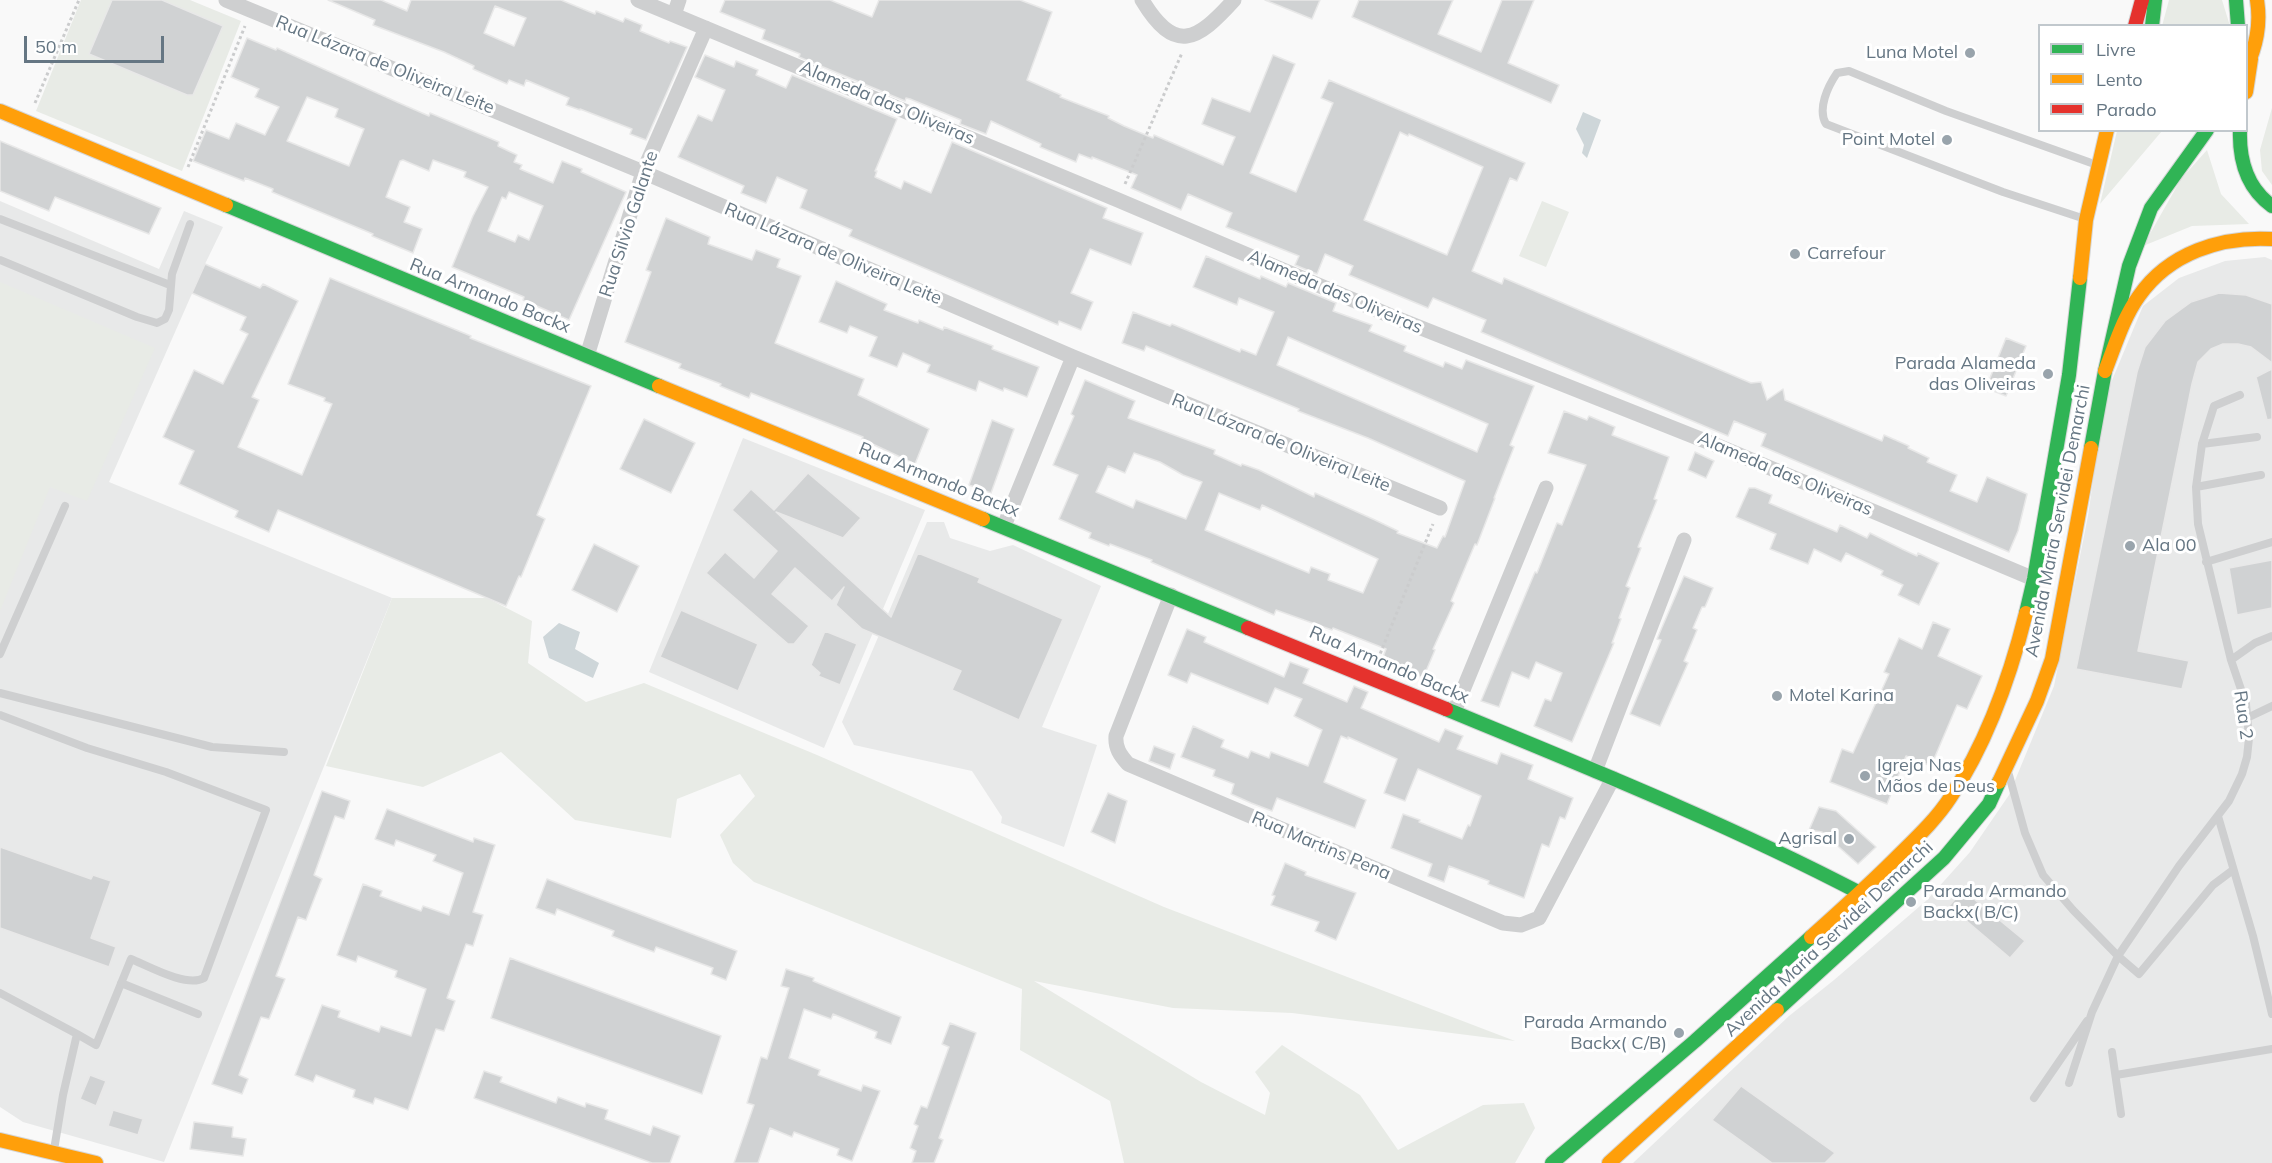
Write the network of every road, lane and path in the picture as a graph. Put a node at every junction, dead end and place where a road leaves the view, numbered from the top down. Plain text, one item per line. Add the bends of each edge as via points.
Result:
1 (80, 0) edge
2 (226, 0) edge
3 (638, 0) edge
4 (679, 0) edge
5 (1142, 0) edge
6 (1234, 0) edge
7 (2142, 0) edge
8 (2154, 0) edge
9 (2236, 0) edge
10 (2257, 0) edge
11 (251, 10) junction
12 (674, 15) junction
13 (2136, 24) edge
14 (2152, 24) edge
15 (2238, 24) edge
16 (705, 28) junction
17 (1195, 34) junction
18 (2249, 64) edge
19 (0, 111) edge
20 (27, 122) junction
21 (2107, 132) edge
22 (2206, 132) edge
23 (2240, 132) edge
24 (2099, 165) junction
25 (643, 172) junction
26 (180, 187) junction
27 (1119, 200) junction
28 (2272, 207) edge
29 (0, 219) edge
30 (2086, 220) junction
31 (190, 224) dead end
32 (2272, 239) edge
33 (0, 260) edge
34 (170, 285) junction
35 (587, 356) junction
36 (1073, 357) junction
37 (2105, 371) junction
38 (2240, 395) dead end
39 (2256, 437) dead end
40 (2202, 444) junction
41 (2261, 475) dead end
42 (2196, 487) junction
43 (1546, 488) dead end
44 (65, 506) dead end
45 (1440, 508) joint
46 (1004, 526) junction
47 (1684, 540) dead end
48 (2272, 542) edge
49 (2206, 562) junction
50 (2034, 579) junction
51 (1171, 595) junction
52 (2272, 636) edge
53 (0, 654) edge
54 (2231, 660) junction
55 (1371, 677) junction
56 (0, 693) edge
57 (2272, 706) edge
58 (1454, 712) junction
59 (0, 715) edge
60 (2247, 718) junction
61 (284, 752) dead end
62 (2007, 768) junction
63 (1595, 771) junction
64 (1613, 778) junction
65 (2218, 816) junction
66 (2233, 870) junction
67 (1860, 893) junction
68 (2118, 956) junction
69 (121, 983) junction
70 (0, 993) edge
71 (2092, 1012) junction
72 (198, 1014) dead end
73 (2272, 1014) edge
74 (77, 1034) junction
75 (2272, 1048) edge
76 (2112, 1052) dead end
77 (2116, 1075) junction
78 (2069, 1083) dead end
79 (2034, 1098) dead end
80 (2121, 1114) dead end
81 (0, 1128) edge
82 (0, 1140) edge
83 (25, 1144) junction
84 (54, 1152) junction
85 (96, 1163) edge
86 (1552, 1163) edge
87 (1609, 1163) edge

1 - 20 path
2 - 11 street, Rua Lázara de Oliveira Leite
3 - 12 street, Alameda das Oliveiras
4 - 12 street
5 - 17 street via 1153,18 1171,34
6 - 17 street
7 - 13 main road
8 - 14 main road
9 - 15 main road
10 - 18 main road via 2260,31
11 - 25 street, Rua Lázara de Oliveira Leite
11 - 26 path
12 - 16 street, Alameda das Oliveiras
16 - 25 street, Rua Silvio Galante
16 - 27 street, Alameda das Oliveiras
17 - 27 path
19 - 20 main road, Rua Armando Backx
20 - 26 main road, Rua Armando Backx
21 - 24 main road, Avenida Maria Servidei Demarchi
22 - 37 main road, Avenida Maria Servidei Demarchi via 2160,194 2139,233
23 - 28 main road via 2244,168 2258,193
24 - 30 main road, Avenida Maria Servidei Demarchi
24 - 30 lane via 1946,111 1849,71 1837,73 1824,100 1822,117 1826,124
25 - 35 street, Rua Silvio Galante
25 - 36 street, Rua Lázara de Oliveira Leite
26 - 35 main road, Rua Armando Backx
27 - 50 street, Alameda das Oliveiras via 1390,316 1718,446
29 - 34 lane
30 - 50 main road, Avenida Maria Servidei Demarchi via 2069,375
31 - 34 lane
32 - 37 main road via 2238,239 2205,247 2160,274 2131,309
33 - 34 lane via 158,323 169,310
35 - 46 main road, Rua Armando Backx
36 - 45 street, Rua Lázara de Oliveira Leite
36 - 46 street
37 - 62 main road, Avenida Maria Servidei Demarchi via 2052,659
38 - 40 lane, Rua 2 via 2214,406
39 - 40 lane
40 - 42 lane, Rua 2
41 - 42 lane
42 - 49 lane, Rua 2
43 - 58 street
44 - 53 lane
45 - 55 path
46 - 51 main road, Rua Armando Backx
47 - 63 street
48 - 49 lane
49 - 54 lane, Rua 2
50 - 67 main road, Avenida Maria Servidei Demarchi via 2016,651 1968,769 1920,835
51 - 55 main road, Rua Armando Backx
51 - 64 street, Rua Martins Pena via 1116,736 1119,755 1128,764 1503,923 1521,925 1539,918
52 - 54 lane
54 - 60 lane, Rua 2
55 - 58 main road, Rua Armando Backx
56 - 61 lane via 212,747
57 - 60 lane
58 - 63 main road, Rua Armando Backx
59 - 69 lane via 266,810 204,978 179,979 131,959
60 - 65 lane, Rua 2 via 2249,738 2242,774
62 - 68 lane via 2025,833 2043,875
62 - 87 main road, Avenida Maria Servidei Demarchi via 1989,804 1944,858
63 - 64 main road, Rua Armando Backx
64 - 67 main road, Rua Armando Backx via 1799,861
65 - 66 lane
65 - 68 lane, Rua 2
66 - 68 lane via 2213,885 2139,974
66 - 73 lane
67 - 86 main road, Avenida Maria Servidei Demarchi
68 - 71 lane, Rua 2
69 - 72 lane
69 - 74 lane via 96,1045
70 - 74 lane
71 - 78 lane, Rua 2
71 - 79 lane
74 - 84 lane
75 - 77 lane
76 - 77 lane
77 - 80 lane
81 - 83 street
82 - 83 main road
83 - 84 main road
84 - 85 main road

